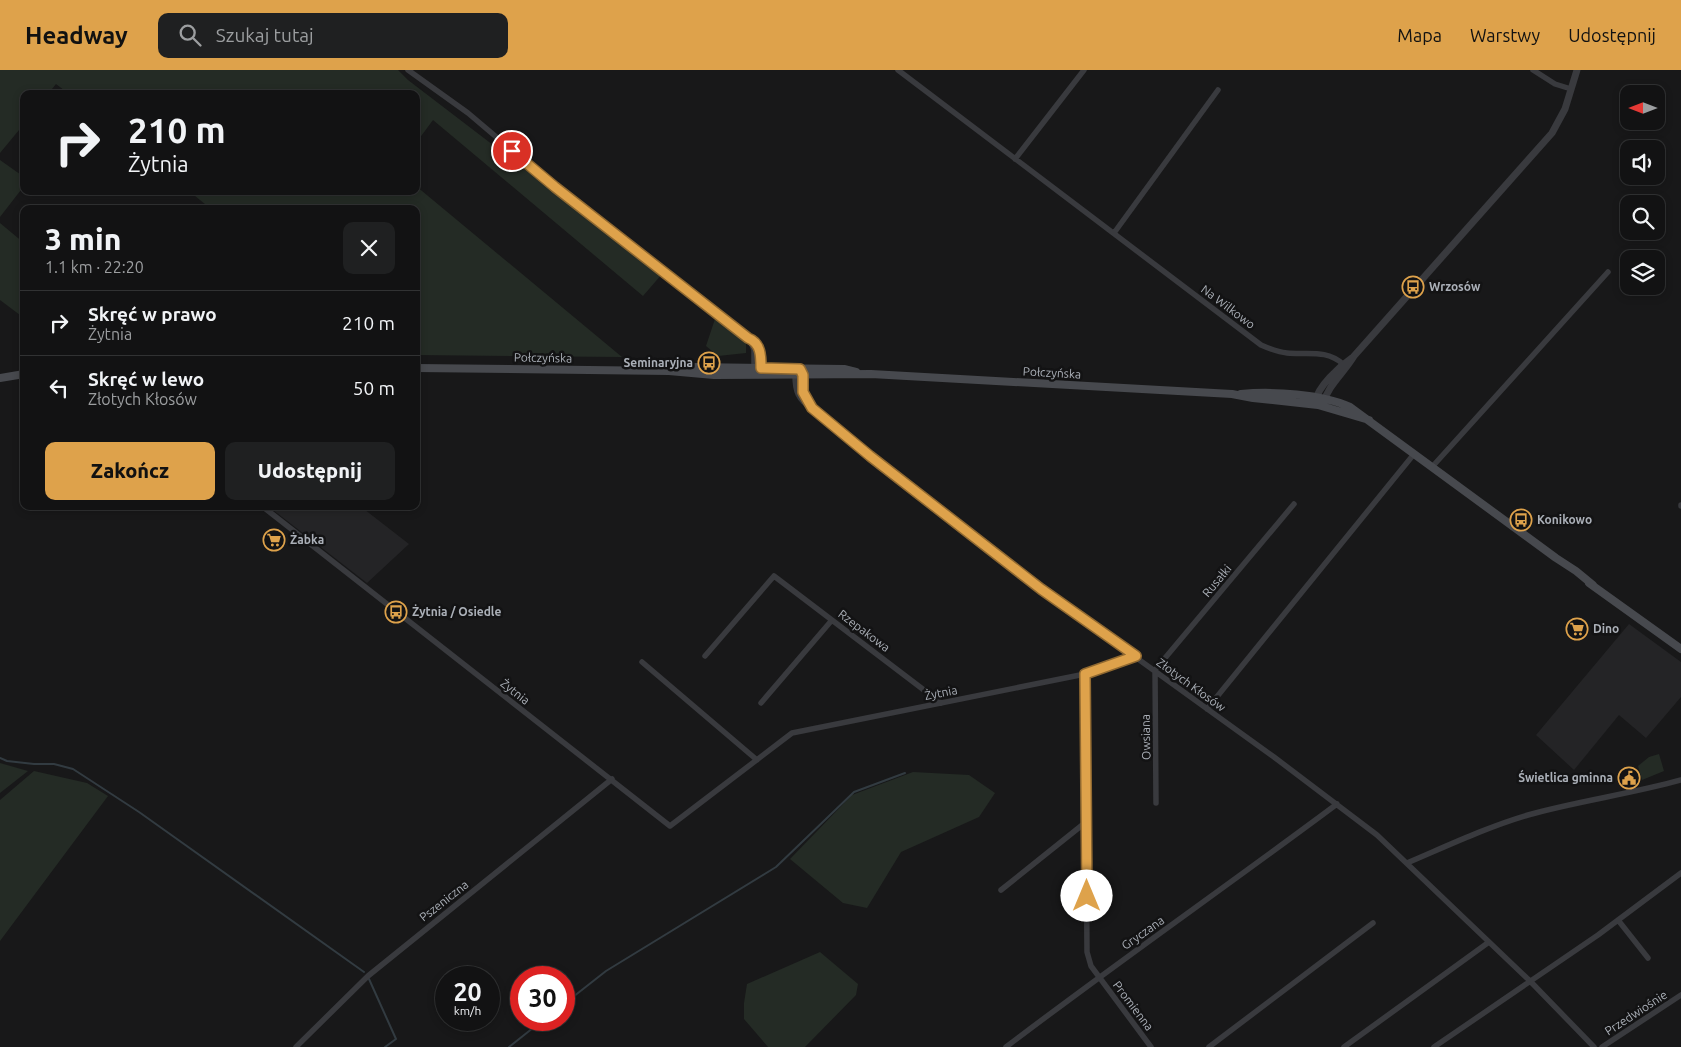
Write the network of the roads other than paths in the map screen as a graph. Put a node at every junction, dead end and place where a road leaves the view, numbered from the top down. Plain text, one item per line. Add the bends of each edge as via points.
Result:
1 (408, 70) edge
2 (898, 70) edge
3 (1084, 70) edge
4 (1533, 70) edge
5 (1577, 70) edge
6 (1571, 89) junction
7 (1218, 90) dead end
8 (1015, 159) junction
9 (1114, 233) junction
10 (1608, 272) dead end
11 (1354, 356) junction
12 (1343, 364) junction
13 (420, 368) edge
14 (757, 370) junction
15 (799, 373) junction
16 (20, 375) edge
17 (0, 378) edge
18 (1320, 401) junction
19 (1414, 454) junction
20 (1432, 467) junction
21 (1294, 504) dead end
22 (267, 510) edge
23 (832, 620) junction
24 (1680, 646) edge
25 (705, 656) dead end
26 (1136, 656) junction
27 (642, 662) dead end
28 (1155, 670) junction
29 (1085, 674) junction
30 (760, 703) dead end
31 (941, 703) junction
32 (1207, 709) junction
33 (757, 760) junction
34 (612, 779) junction
35 (1681, 780) edge
36 (1156, 803) dead end
37 (1336, 804) junction
38 (1086, 822) junction
39 (1407, 863) junction
40 (1681, 873) edge
41 (1001, 890) dead end
42 (1618, 920) junction
43 (1373, 923) dead end
44 (1489, 942) junction
45 (1648, 958) dead end
46 (1098, 977) junction
47 (1531, 982) junction
48 (1681, 995) edge
49 (296, 1047) edge
50 (1006, 1047) edge
51 (1151, 1047) edge
52 (1209, 1047) edge
53 (1344, 1047) edge
54 (1434, 1047) edge
55 (1594, 1047) edge
56 (1602, 1047) edge

1 - 14 street via 468,113 555,187 748,338 754,350
2 - 8 street, Na Wilkowo
3 - 8 street
4 - 6 street
5 - 6 street
6 - 11 street via 1552,133
7 - 9 street
8 - 9 street, Na Wilkowo
9 - 12 street, Na Wilkowo via 1261,345 1287,353 1329,355
10 - 20 street
11 - 12 street
11 - 18 street
12 - 18 street via 1320,390
13 - 14 main road, Połczyńska via 693,374
14 - 15 main road, Połczyńska
15 - 18 main road, Połczyńska via 871,374
15 - 26 street, Złotych Kłosów via 795,386 804,403 1041,589
16 - 17 main road
18 - 19 main road, Połczyńska via 1369,420
19 - 20 main road, Połczyńska
19 - 32 street
20 - 24 main road, Połczyńska via 1580,577
21 - 28 street, Rusałki
22 - 34 street, Żytnia
23 - 25 street, Rzepakowa via 774,576
23 - 30 street
23 - 31 street, Rzepakowa
26 - 28 street, Złotych Kłosów
26 - 29 street, Żytnia
27 - 33 street
28 - 32 street, Złotych Kłosów
28 - 36 street, Owsiana
29 - 31 street, Żytnia
29 - 38 street
31 - 33 street, Żytnia via 792,733
32 - 37 street, Złotych Kłosów
33 - 34 street, Żytnia via 670,826
34 - 49 street, Pszeniczna via 368,976
35 - 39 street via 1528,815
37 - 39 street, Złotych Kłosów
37 - 46 street, Gryczana
38 - 41 street
38 - 46 street via 1087,952
39 - 44 street, Złotych Kłosów
40 - 42 street
42 - 45 street
42 - 47 street
43 - 52 street
44 - 47 street, Złotych Kłosów
44 - 53 street
46 - 50 street, Gryczana
46 - 51 street, Promienna
47 - 54 street
47 - 55 street, Złotych Kłosów
48 - 56 street, Przedwiośnie

